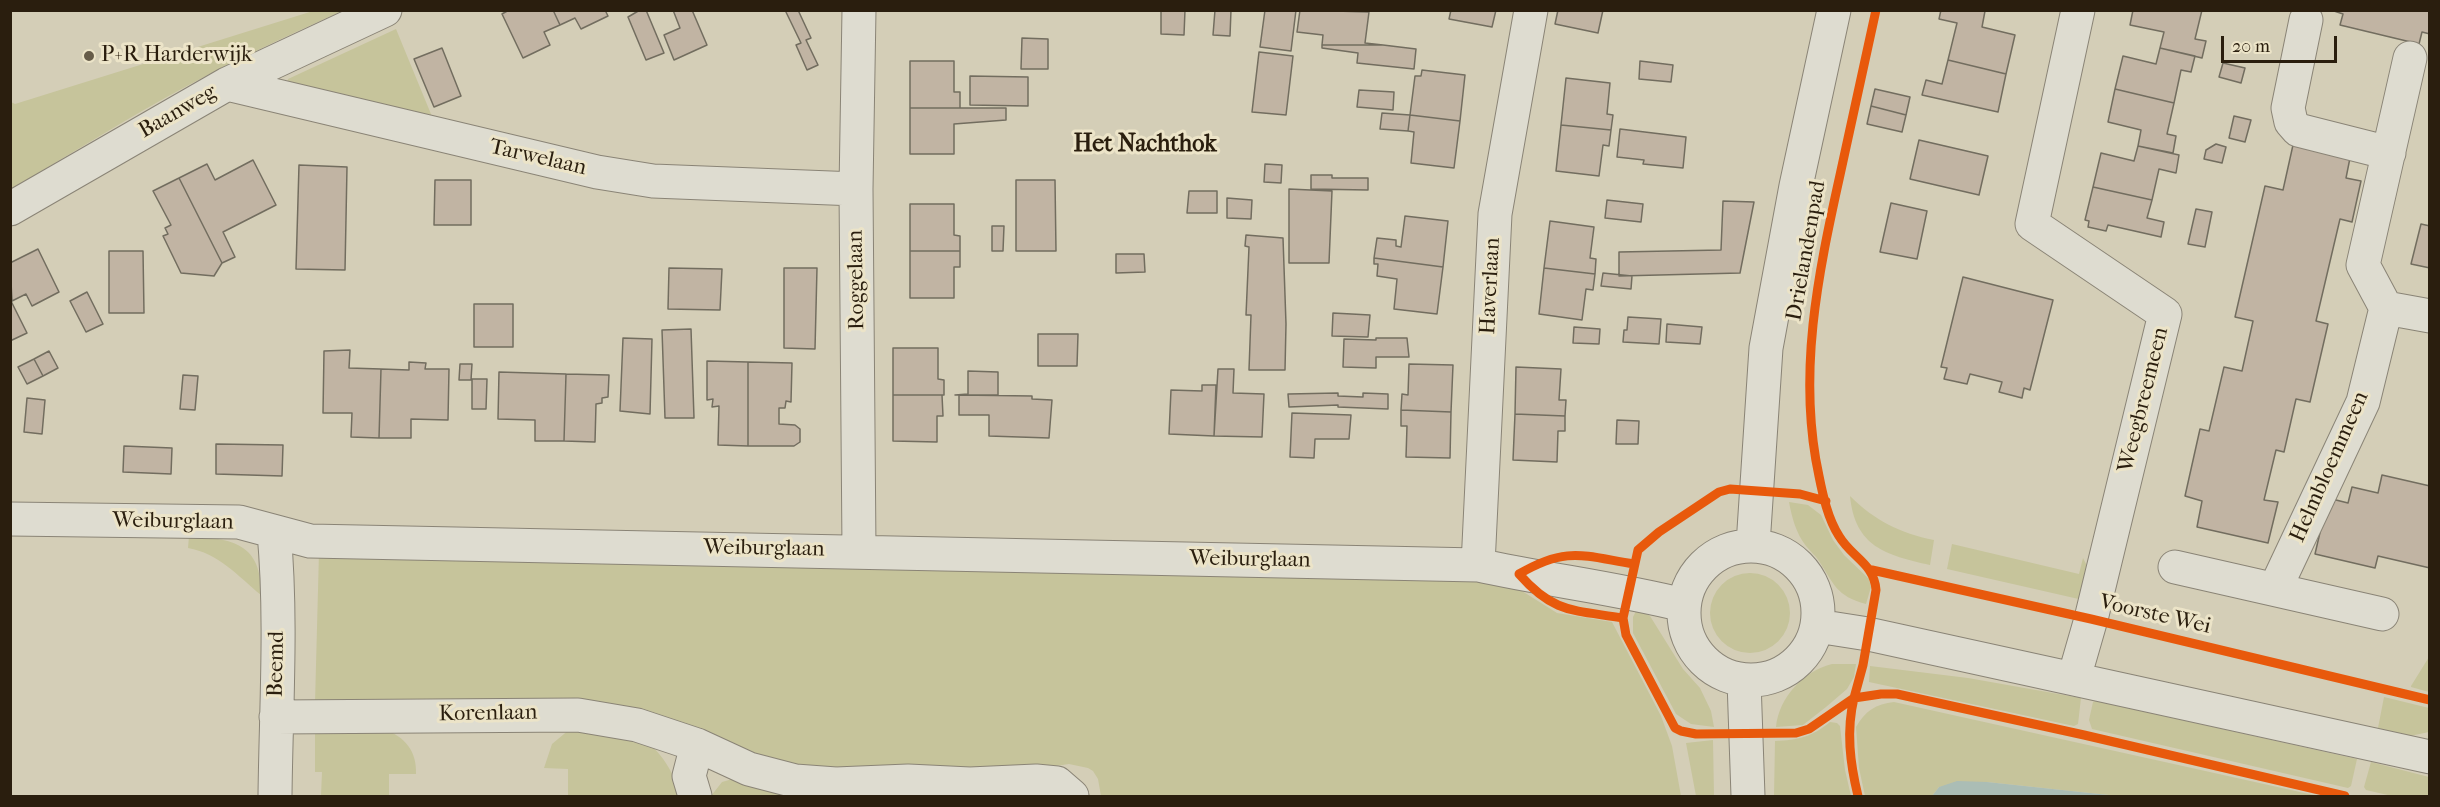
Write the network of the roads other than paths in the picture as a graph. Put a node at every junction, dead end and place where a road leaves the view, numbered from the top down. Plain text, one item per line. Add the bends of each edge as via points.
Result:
1 (385, 10) edge
2 (859, 10) edge
3 (1531, 10) edge
4 (1834, 10) edge
5 (2078, 10) edge
6 (2307, 20) dead end
7 (2410, 58) dead end
8 (227, 84) junction
9 (2389, 153) junction
10 (856, 189) junction
11 (10, 209) edge
12 (2386, 308) junction
13 (2430, 316) edge
14 (10, 519) edge
15 (274, 532) junction
16 (1753, 545) junction
17 (859, 550) junction
18 (1478, 565) junction
19 (2175, 567) dead end
20 (2275, 589) junction
21 (1683, 605) junction
22 (2382, 614) dead end
23 (1817, 626) junction
24 (2073, 678) junction
25 (1744, 681) junction
26 (276, 717) junction
27 (697, 745) junction
28 (2430, 757) edge
29 (275, 796) edge
30 (695, 796) edge
31 (1072, 796) edge
32 (1748, 796) edge

1 - 8 street, Baanweg
2 - 10 street, Roggelaan
3 - 18 street, Haverlaan via 1495,214
4 - 16 street via 1766,348
5 - 24 street, Weegbreemeen via 2032,224 2165,314
6 - 9 street via 2288,108 2291,122 2298,130
7 - 9 street
8 - 10 street, Tarwelaan via 608,174 653,181
8 - 11 street, Baanweg
9 - 12 street via 2363,265
10 - 17 street, Roggelaan
12 - 13 street
12 - 20 street, Helmbloemmeen via 2363,402
14 - 15 street, Weiburglaan via 239,522
15 - 17 street, Weiburglaan via 310,541
15 - 26 street, Beemd
16 - 21 street via 1724,551 1706,563 1691,581
16 - 23 street via 1794,561 1810,581 1818,604
17 - 18 street, Weiburglaan
18 - 21 street, Weiburglaan
19 - 20 street
20 - 22 street
21 - 25 street via 1692,647 1707,664
23 - 24 street
23 - 25 street via 1806,651 1790,667 1771,677
24 - 28 street
25 - 32 street
26 - 27 street, Korenlaan via 558,713 637,724
26 - 29 street, Beemd
27 - 30 street via 689,776
27 - 31 street, Korenlaan via 749,769 795,781 1036,781 1057,783

